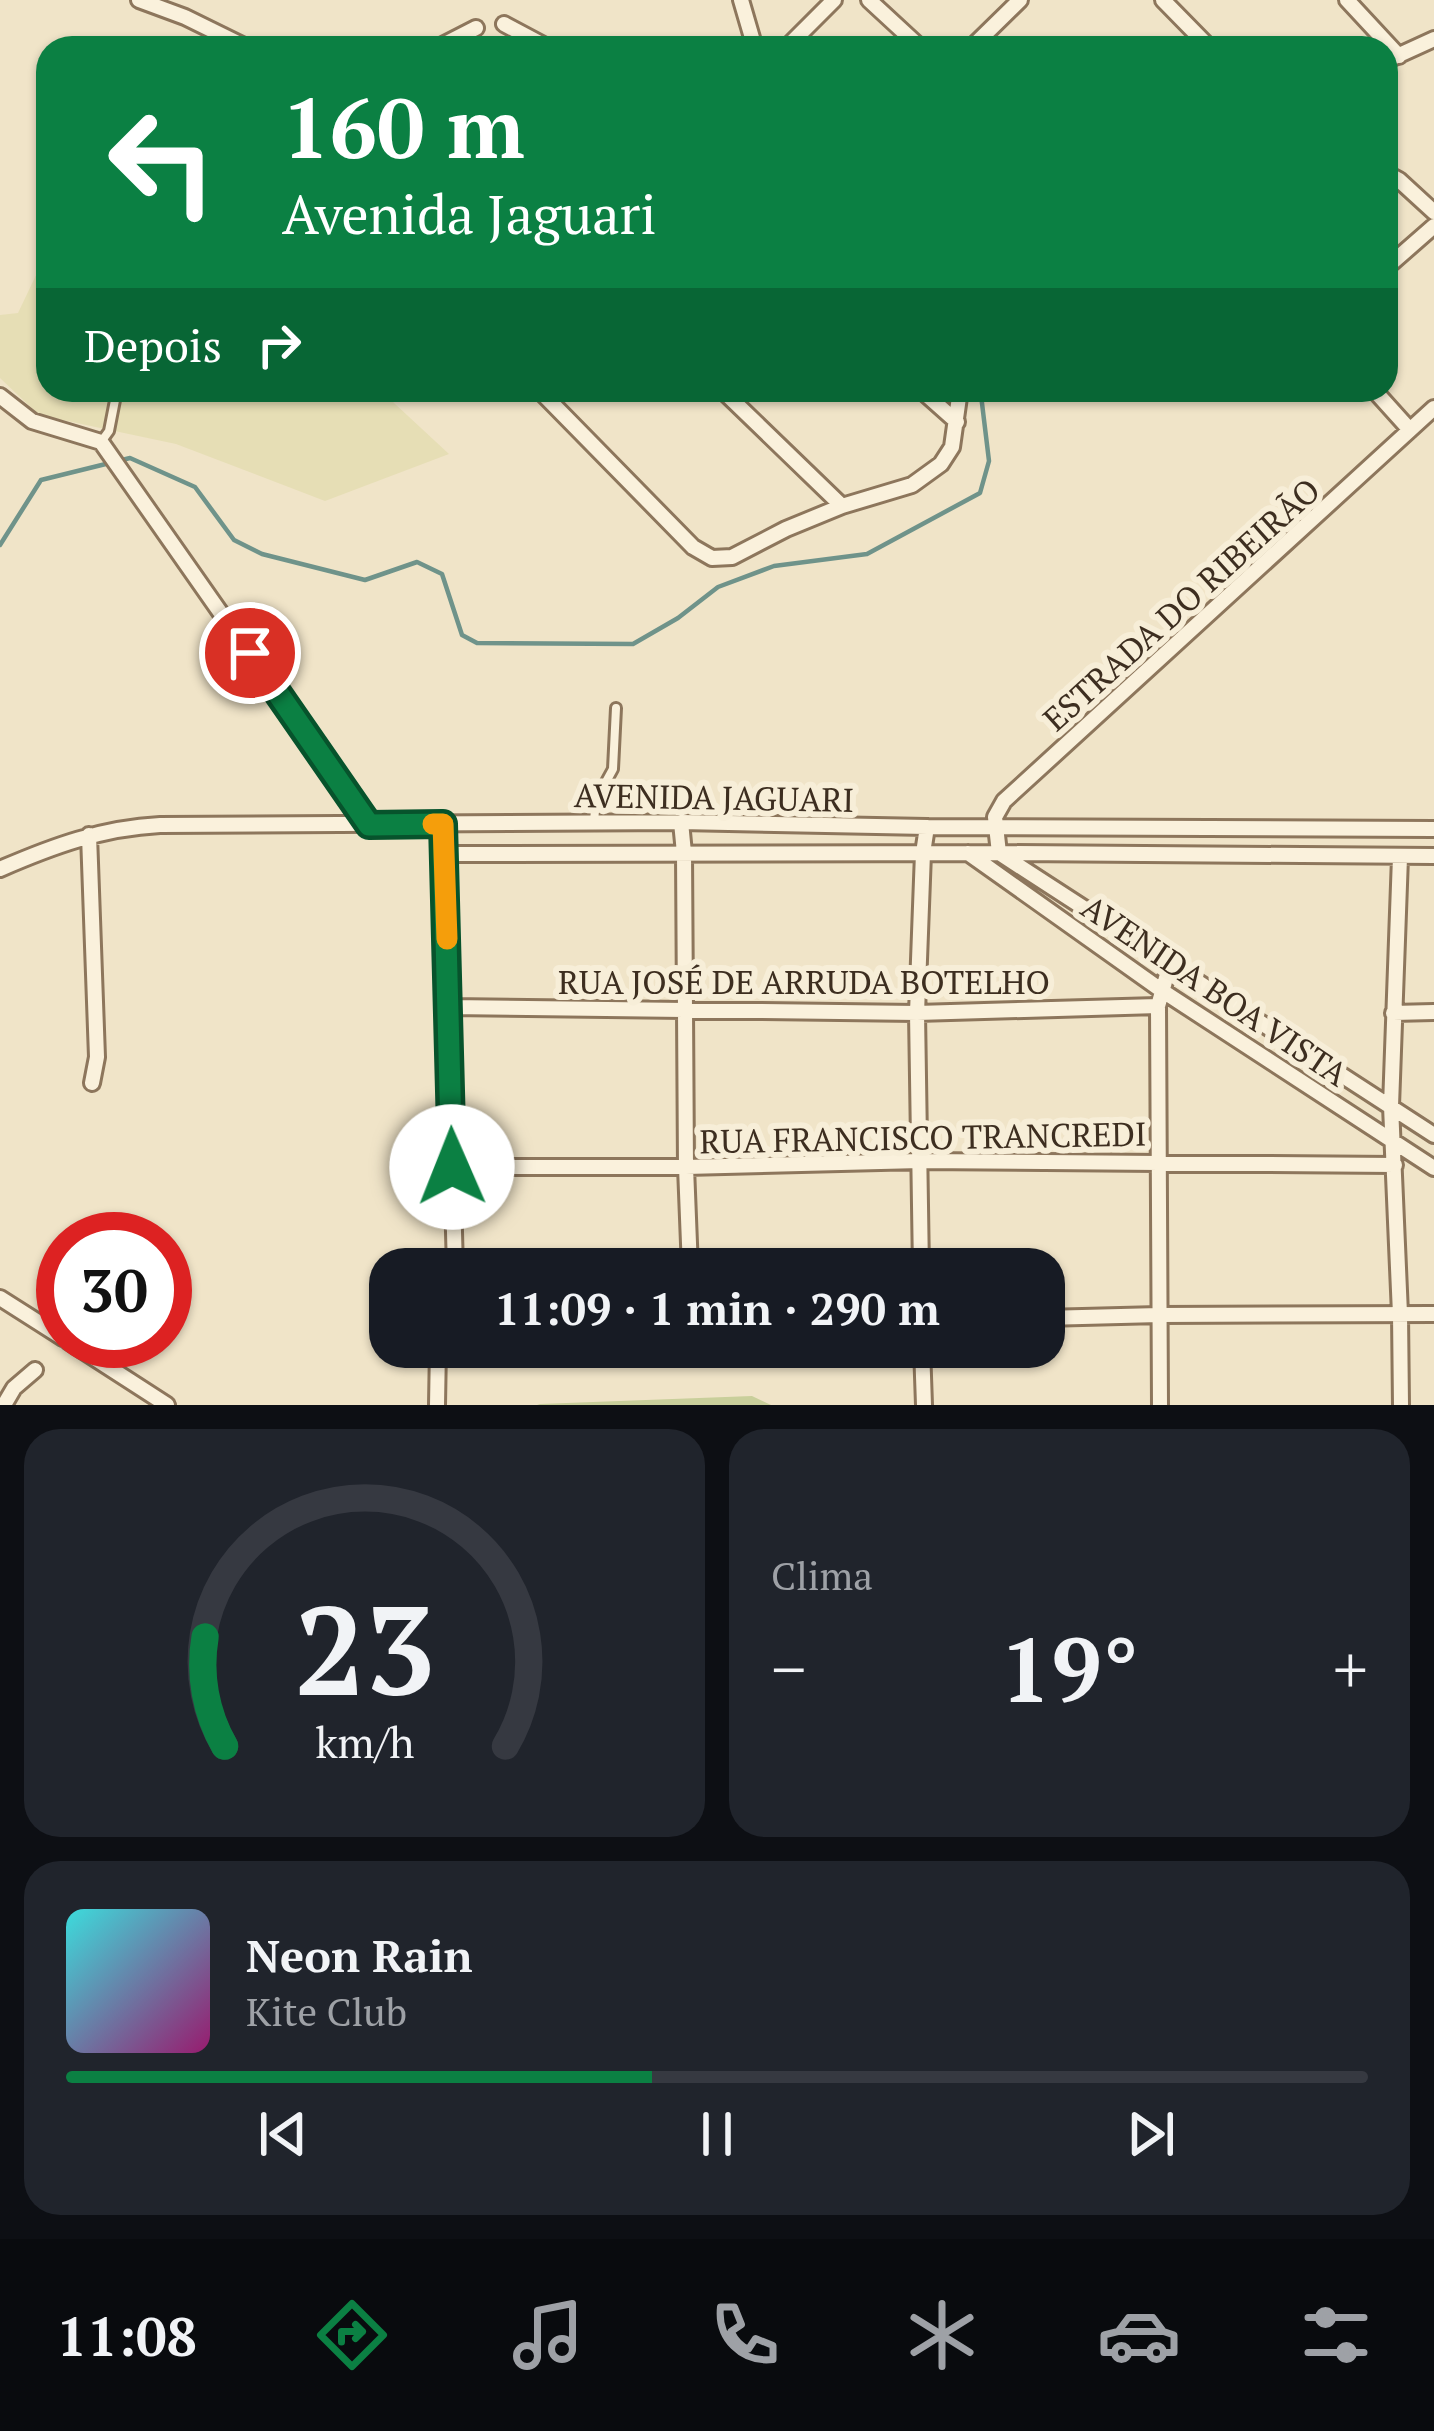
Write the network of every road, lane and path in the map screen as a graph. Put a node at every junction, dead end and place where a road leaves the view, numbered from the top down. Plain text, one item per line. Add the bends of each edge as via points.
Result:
1 (139, 0) edge
2 (178, 0) edge
3 (741, 0) edge
4 (834, 0) edge
5 (869, 0) edge
6 (1021, 0) edge
7 (1163, 0) edge
8 (1347, 0) edge
9 (185, 16) junction
10 (504, 24) dead end
11 (476, 28) dead end
12 (224, 36) edge
13 (460, 36) edge
14 (526, 36) edge
15 (752, 36) edge
16 (798, 36) edge
17 (908, 36) edge
18 (984, 36) edge
19 (1198, 36) edge
20 (1375, 36) edge
21 (1434, 39) edge
22 (1398, 55) edge
23 (1398, 179) edge
24 (1434, 212) edge
25 (1434, 226) edge
26 (1398, 258) edge
27 (0, 396) edge
28 (115, 402) edge
29 (551, 402) edge
30 (734, 402) edge
31 (934, 402) edge
32 (959, 402) edge
33 (1385, 402) edge
34 (1434, 408) edge
35 (957, 422) junction
36 (1410, 430) junction
37 (103, 444) junction
38 (842, 506) junction
39 (616, 708) dead end
40 (681, 822) junction
41 (594, 823) junction
42 (443, 824) junction
43 (369, 825) junction
44 (996, 826) junction
45 (927, 827) junction
46 (1434, 829) edge
47 (89, 835) junction
48 (684, 853) junction
49 (923, 853) junction
50 (968, 853) junction
51 (999, 853) junction
52 (444, 854) junction
53 (1434, 856) edge
54 (1400, 857) junction
55 (0, 869) edge
56 (1170, 964) junction
57 (1160, 998) junction
58 (449, 1007) junction
59 (685, 1011) junction
60 (1434, 1012) edge
61 (917, 1013) junction
62 (1393, 1013) junction
63 (92, 1083) dead end
64 (1390, 1106) junction
65 (1434, 1135) edge
66 (1392, 1141) junction
67 (920, 1161) junction
68 (1159, 1161) junction
69 (1395, 1165) junction
70 (452, 1167) junction
71 (686, 1167) junction
72 (1434, 1168) edge
73 (454, 1248) edge
74 (689, 1248) edge
75 (921, 1248) edge
76 (0, 1298) edge
77 (1400, 1314) junction
78 (1434, 1314) edge
79 (1159, 1315) junction
80 (1065, 1317) edge
81 (36, 1321) edge
82 (109, 1368) edge
83 (438, 1368) edge
84 (923, 1368) edge
85 (35, 1370) dead end
86 (4, 1405) edge
87 (167, 1405) edge
88 (437, 1405) edge
89 (924, 1405) edge
90 (1160, 1405) edge
91 (1401, 1405) edge

1 - 9 street
2 - 9 street
3 - 15 street
4 - 16 street
5 - 17 street
6 - 18 street
7 - 19 street
8 - 20 street
9 - 12 street
10 - 14 street
11 - 13 street
21 - 22 street
23 - 24 street
25 - 26 street
27 - 37 street via 32,421
28 - 37 lane
29 - 38 street via 704,554 732,557
30 - 38 street
31 - 35 street
32 - 35 street
33 - 36 street
34 - 36 street, ESTRADA DO RIBEIRÃO
35 - 38 street via 952,447 930,474
36 - 44 street, ESTRADA DO RIBEIRÃO via 1004,801
37 - 43 street
39 - 41 lane via 613,769
40 - 41 street, AVENIDA JAGUARI
40 - 45 street, AVENIDA JAGUARI
40 - 48 street
41 - 42 street, AVENIDA JAGUARI
42 - 43 street, AVENIDA JAGUARI
42 - 52 street
43 - 47 street, AVENIDA JAGUARI via 160,825
44 - 45 street, AVENIDA JAGUARI
44 - 46 street, AVENIDA JAGUARI
44 - 51 street
45 - 49 street
47 - 55 street, AVENIDA JAGUARI
47 - 63 street
48 - 49 street, AVENIDA JAGUARI
48 - 52 street, AVENIDA JAGUARI
48 - 59 street
49 - 50 street, AVENIDA JAGUARI
49 - 61 street
50 - 51 street, AVENIDA JAGUARI
50 - 57 street, AVENIDA BOA VISTA
51 - 54 street, AVENIDA JAGUARI
51 - 56 street, AVENIDA BOA VISTA
52 - 58 street
53 - 54 street, AVENIDA JAGUARI
54 - 62 street
56 - 57 street
56 - 64 street, AVENIDA BOA VISTA
57 - 61 street, RUA JOSÉ DE ARRUDA BOTELHO
57 - 66 street, AVENIDA BOA VISTA
57 - 68 street
58 - 59 street, RUA JOSÉ DE ARRUDA BOTELHO
58 - 70 street
59 - 61 street, RUA JOSÉ DE ARRUDA BOTELHO
59 - 71 street
60 - 62 street
61 - 67 street
62 - 64 street
64 - 65 street, AVENIDA BOA VISTA
64 - 66 street
66 - 69 street
66 - 72 street, AVENIDA BOA VISTA
67 - 68 street, RUA FRANCISCO TRANCREDI
67 - 71 street, RUA FRANCISCO TRANCREDI
67 - 75 street
68 - 69 street, RUA FRANCISCO TRANCREDI
68 - 79 street
69 - 77 street
70 - 71 street, RUA FRANCISCO TRANCREDI
70 - 73 street
71 - 74 street
76 - 81 street
77 - 78 street
77 - 79 street
77 - 91 street
79 - 80 street
79 - 90 street
82 - 87 street
83 - 88 street
84 - 89 street
85 - 86 street

